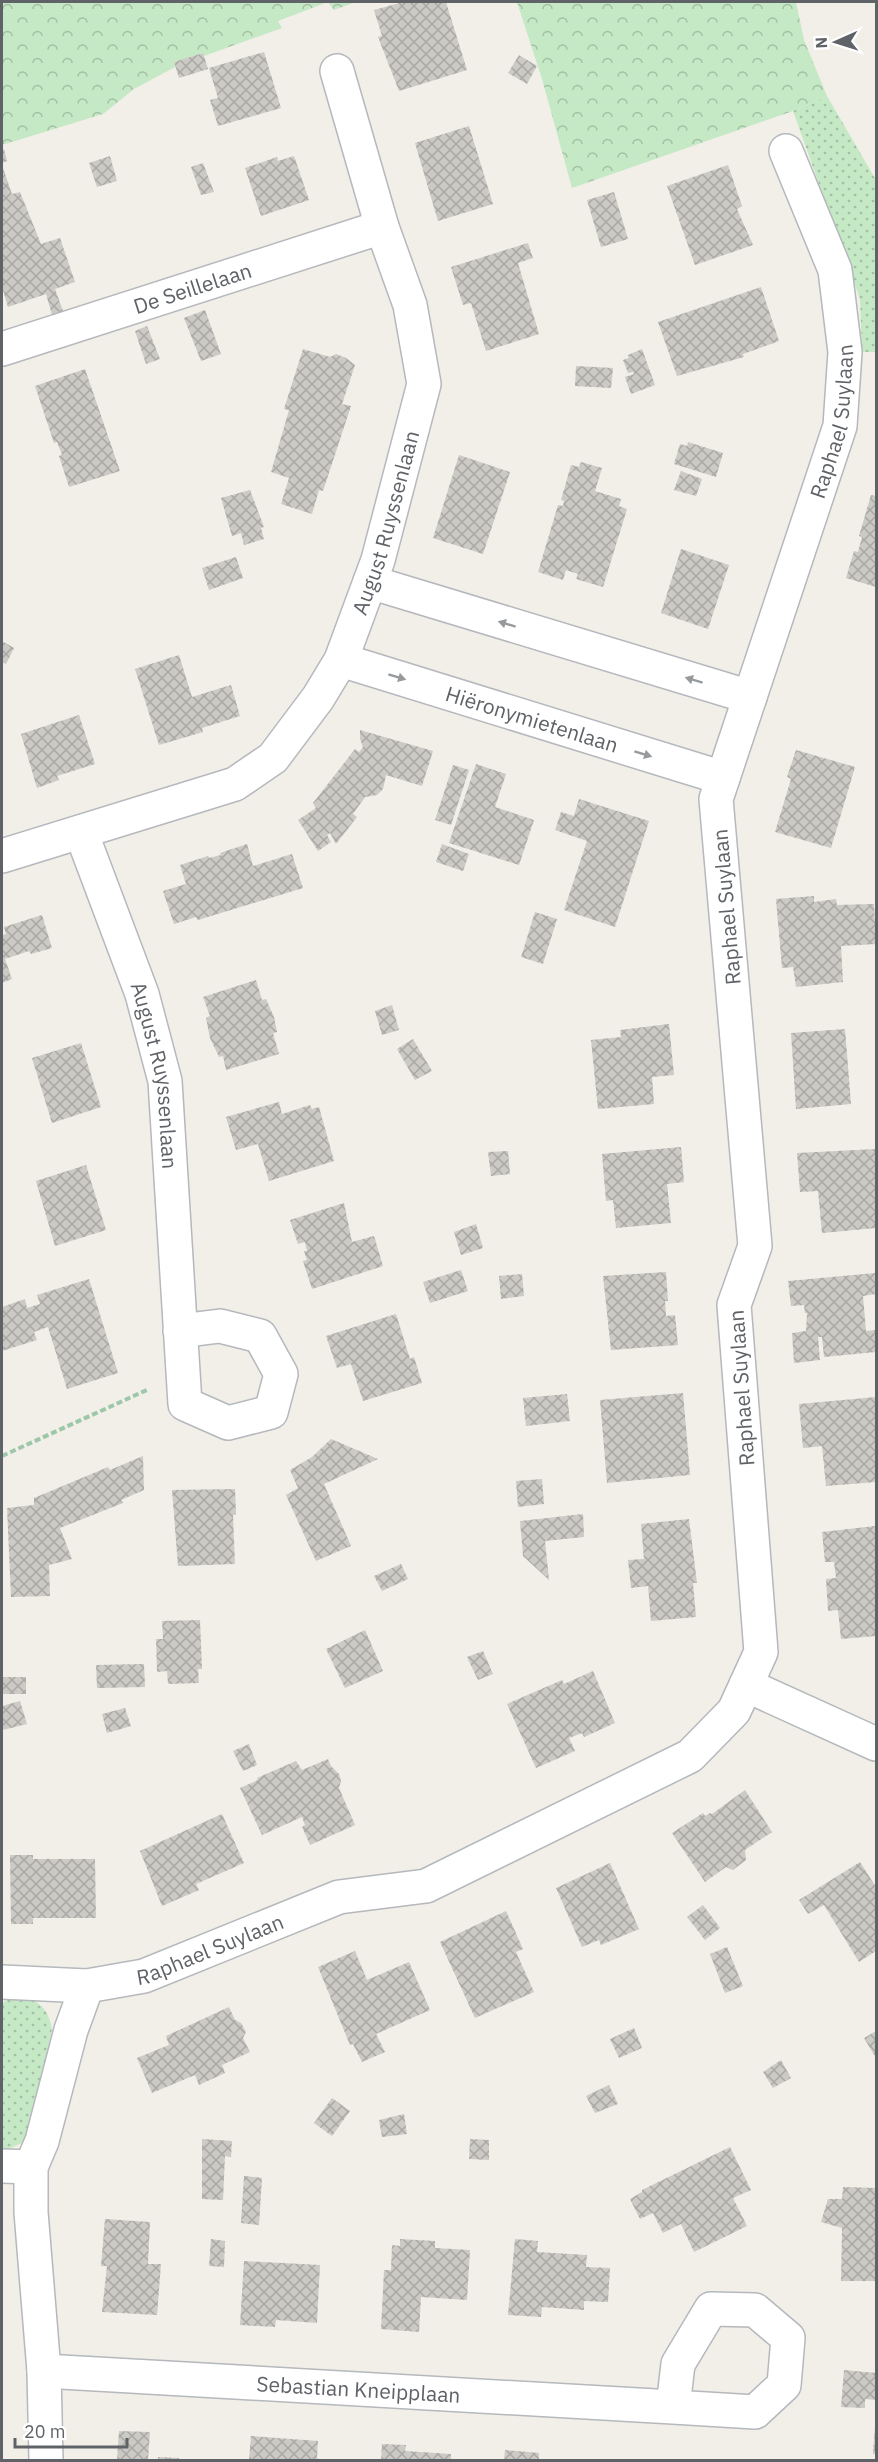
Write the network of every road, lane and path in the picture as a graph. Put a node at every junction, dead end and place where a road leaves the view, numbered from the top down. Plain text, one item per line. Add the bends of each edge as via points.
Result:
1 (337, 70) dead end
2 (786, 151) dead end
3 (382, 227) junction
4 (2, 349) edge
5 (370, 582) junction
6 (341, 660) junction
7 (750, 697) junction
8 (723, 778) junction
9 (81, 832) junction
10 (2, 856) edge
11 (180, 1331) junction
12 (183, 1374) junction
13 (2, 1456) edge
14 (746, 1685) junction
15 (872, 1747) edge
16 (2, 1982) edge
17 (87, 1986) junction
18 (16, 2167) edge
19 (44, 2371) junction
20 (672, 2407) dead end
21 (46, 2460) edge

1 - 3 street, August Ruyssenlaan
2 - 7 street, Raphael Suylaan via 835,270 844,373 840,426
3 - 4 street, De Seillelaan
3 - 5 street, August Ruyssenlaan via 410,305 424,384
5 - 6 street, August Ruyssenlaan
7 -> 5 street
6 -> 8 street, Hiëronymietenlaan
6 - 9 street, August Ruyssenlaan via 273,758 235,784
7 - 8 street, Raphael Suylaan
8 - 14 street, Raphael Suylaan via 716,799 755,1246 734,1305 761,1652
9 - 10 street, August Ruyssenlaan
9 - 11 street, August Ruyssenlaan via 142,994 165,1081
11 - 12 street, August Ruyssenlaan
11 - 12 street, August Ruyssenlaan via 220,1326 260,1336 280,1374 271,1412 228,1423 184,1404
12 - 13 path
14 - 15 street
14 - 17 street, Raphael Suylaan via 734,1711 690,1756 426,1886 339,1897 144,1976
16 - 17 street, Raphael Suylaan
17 - 18 street via 71,2030 42,2141
18 - 19 street via 31,2212
19 - 20 street, Sebastian Kneipplaan
19 - 21 street

